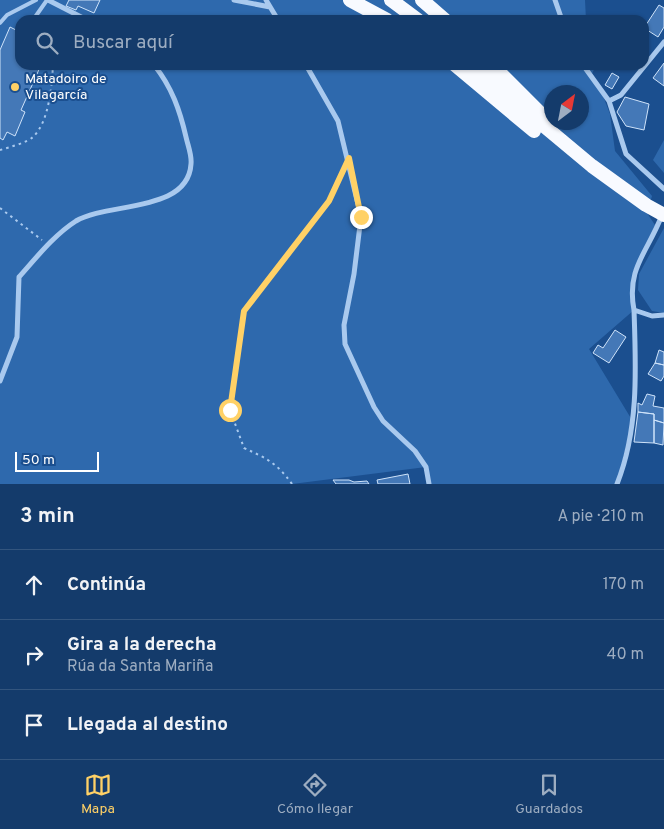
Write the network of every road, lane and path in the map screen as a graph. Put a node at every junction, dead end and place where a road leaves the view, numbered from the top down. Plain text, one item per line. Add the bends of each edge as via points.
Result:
1 (36, 0) edge
2 (48, 0) edge
3 (234, 0) edge
4 (266, 0) edge
5 (350, 0) edge
6 (391, 0) edge
7 (422, 0) edge
8 (555, 0) edge
9 (270, 7) junction
10 (37, 15) edge
11 (77, 15) edge
12 (275, 15) edge
13 (378, 15) edge
14 (411, 15) edge
15 (439, 15) edge
16 (560, 15) edge
17 (0, 24) edge
18 (664, 42) edge
19 (649, 61) edge
20 (53, 70) edge
21 (157, 70) edge
22 (309, 70) edge
23 (461, 70) edge
24 (477, 70) edge
25 (497, 70) edge
26 (587, 70) edge
27 (642, 70) edge
28 (609, 101) junction
29 (0, 150) edge
30 (349, 158) junction
31 (592, 166) junction
32 (664, 189) edge
33 (0, 208) edge
34 (664, 210) edge
35 (664, 215) edge
36 (49, 245) junction
37 (634, 310) junction
38 (664, 315) edge
39 (0, 381) edge
40 (292, 484) edge
41 (429, 484) edge
42 (617, 484) edge

1 - 17 lane via 7,15
2 - 10 lane
2 - 11 street
3 - 9 street
4 - 9 street
5 - 13 highway
6 - 14 highway
7 - 15 highway
8 - 16 street
9 - 12 street
18 - 19 street
20 - 29 path via 52,93 33,137
21 - 36 street via 180,110 192,161 190,173 179,188 159,200 103,211 76,221
22 - 30 street via 338,121
23 - 31 highway via 546,141
24 - 31 highway
25 - 31 highway
26 - 28 street
27 - 28 street via 621,96
28 - 32 street via 626,154
30 - 40 path via 329,201 244,311 230,410 244,448 280,467
30 - 41 street via 361,217 344,325 345,344 374,407 383,421 415,451 426,467
31 - 35 highway
33 - 36 path
34 - 37 street via 633,272 631,294
36 - 39 street via 19,277 17,337
37 - 38 street via 652,316
37 - 42 street via 637,372 630,446

